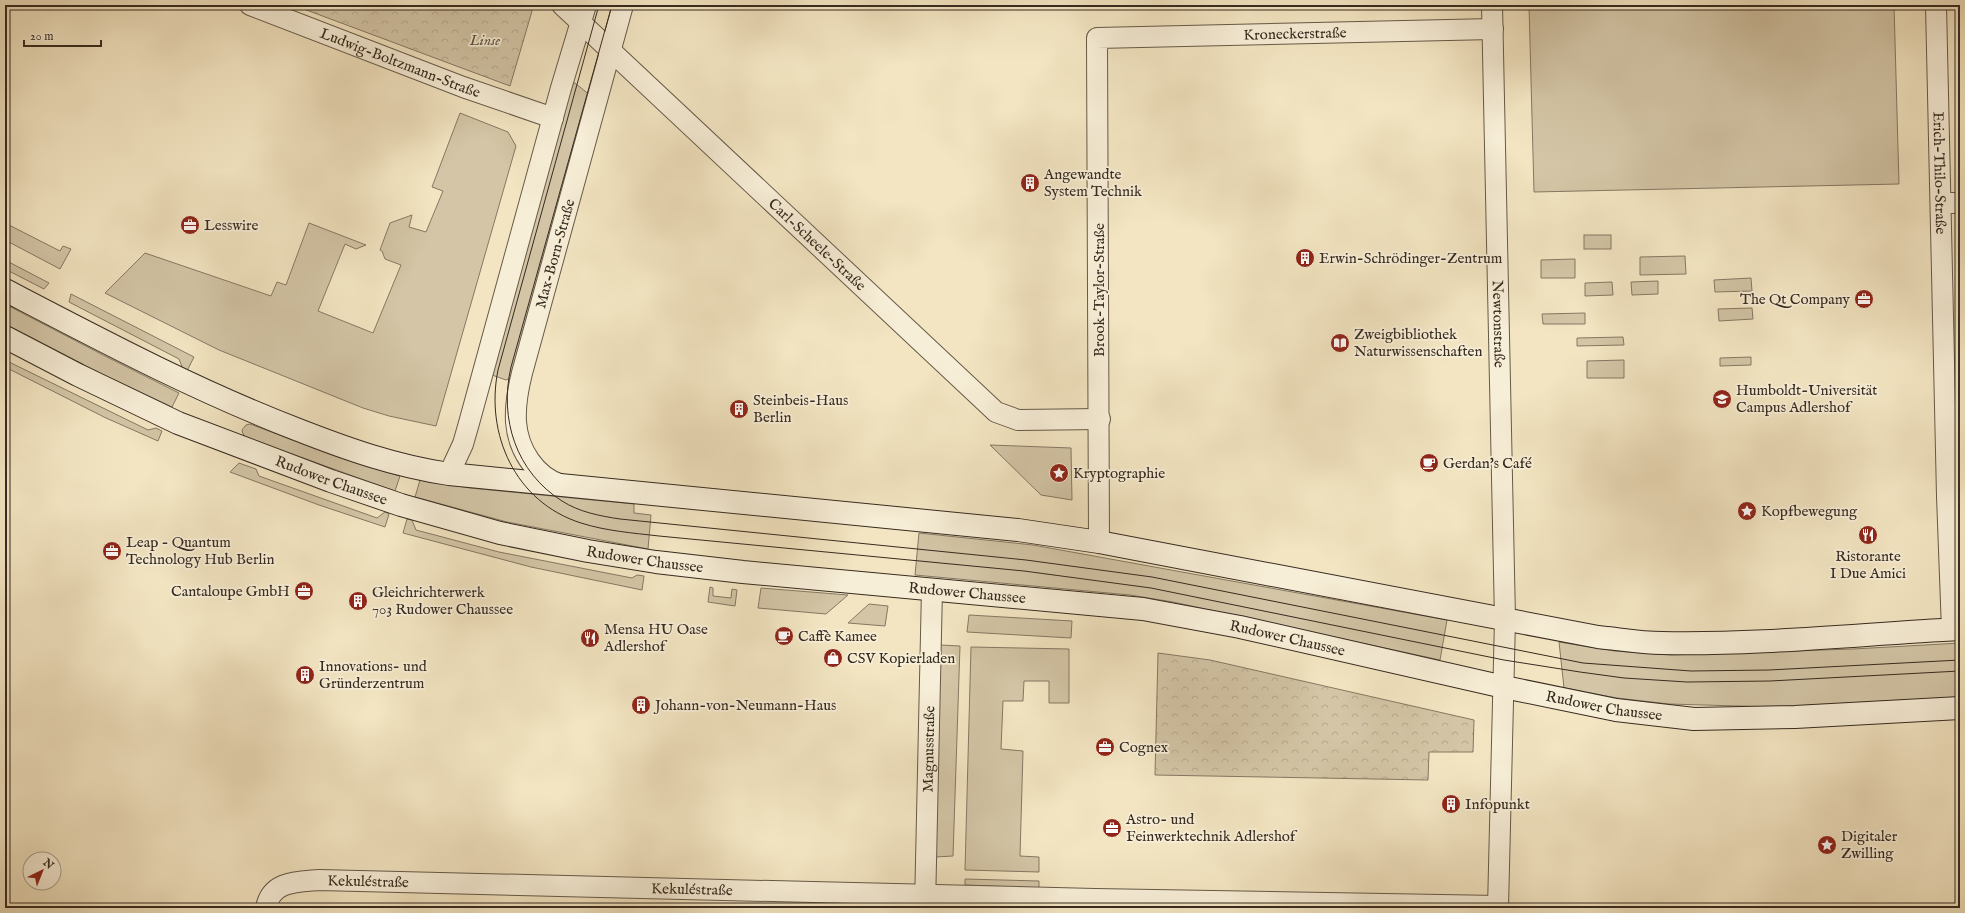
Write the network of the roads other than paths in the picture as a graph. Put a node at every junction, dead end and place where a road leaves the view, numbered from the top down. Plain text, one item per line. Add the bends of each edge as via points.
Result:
1 (250, 5) edge
2 (562, 5) edge
3 (623, 5) edge
4 (1492, 5) edge
5 (1936, 5) edge
6 (583, 14) edge
7 (1493, 29) junction
8 (1097, 38) joint
9 (611, 50) junction
10 (553, 118) junction
11 (1951, 203) edge
12 (5, 290) edge
13 (5, 337) edge
14 (1100, 419) junction
15 (449, 474) junction
16 (564, 486) junction
17 (1099, 542) junction
18 (932, 589) junction
19 (1504, 619) junction
20 (1956, 629) edge
21 (1504, 687) junction
22 (1960, 708) edge
23 (269, 900) edge
24 (925, 901) edge
25 (1498, 907) edge

1 - 10 street, Ludwig-Boltzmann-Straße via 463,87
2 - 6 street, Carl-Scheele-Straße
3 - 9 street, Max-Born-Straße
4 - 7 street, Newtonstraße
5 - 11 street, Erich-Thilo-Straße
6 - 9 street, Carl-Scheele-Straße
6 - 10 street
7 - 8 street, Kroneckerstraße
7 - 19 street, Newtonstraße
8 - 14 street, Brook-Taylor-Straße
9 - 14 street, Carl-Scheele-Straße via 996,412 1018,420
9 - 16 street, Max-Born-Straße via 522,373 518,396 517,429 526,455 539,473
10 - 15 street via 473,410 463,444
11 - 20 street, Erich-Thilo-Straße via 1947,496
12 - 15 main road via 127,354 238,407 344,448 413,469
13 - 18 main road, Rudower Chaussee via 178,423 402,505 500,533 656,562
14 - 17 street, Brook-Taylor-Straße
15 - 16 main road
16 - 17 main road via 1018,530
17 - 19 main road
18 - 21 main road, Rudower Chaussee via 1143,609 1240,627
18 - 24 street, Magnusstraße
19 - 20 main road via 1598,637 1660,643 1808,639
19 - 21 street, Newtonstraße
21 - 22 main road, Rudower Chaussee via 1616,710 1694,719 1795,717
21 - 25 street, Newtonstraße
23 - 24 street, Kekuléstraße via 280,886 319,880
24 - 25 street, Kekuléstraße

